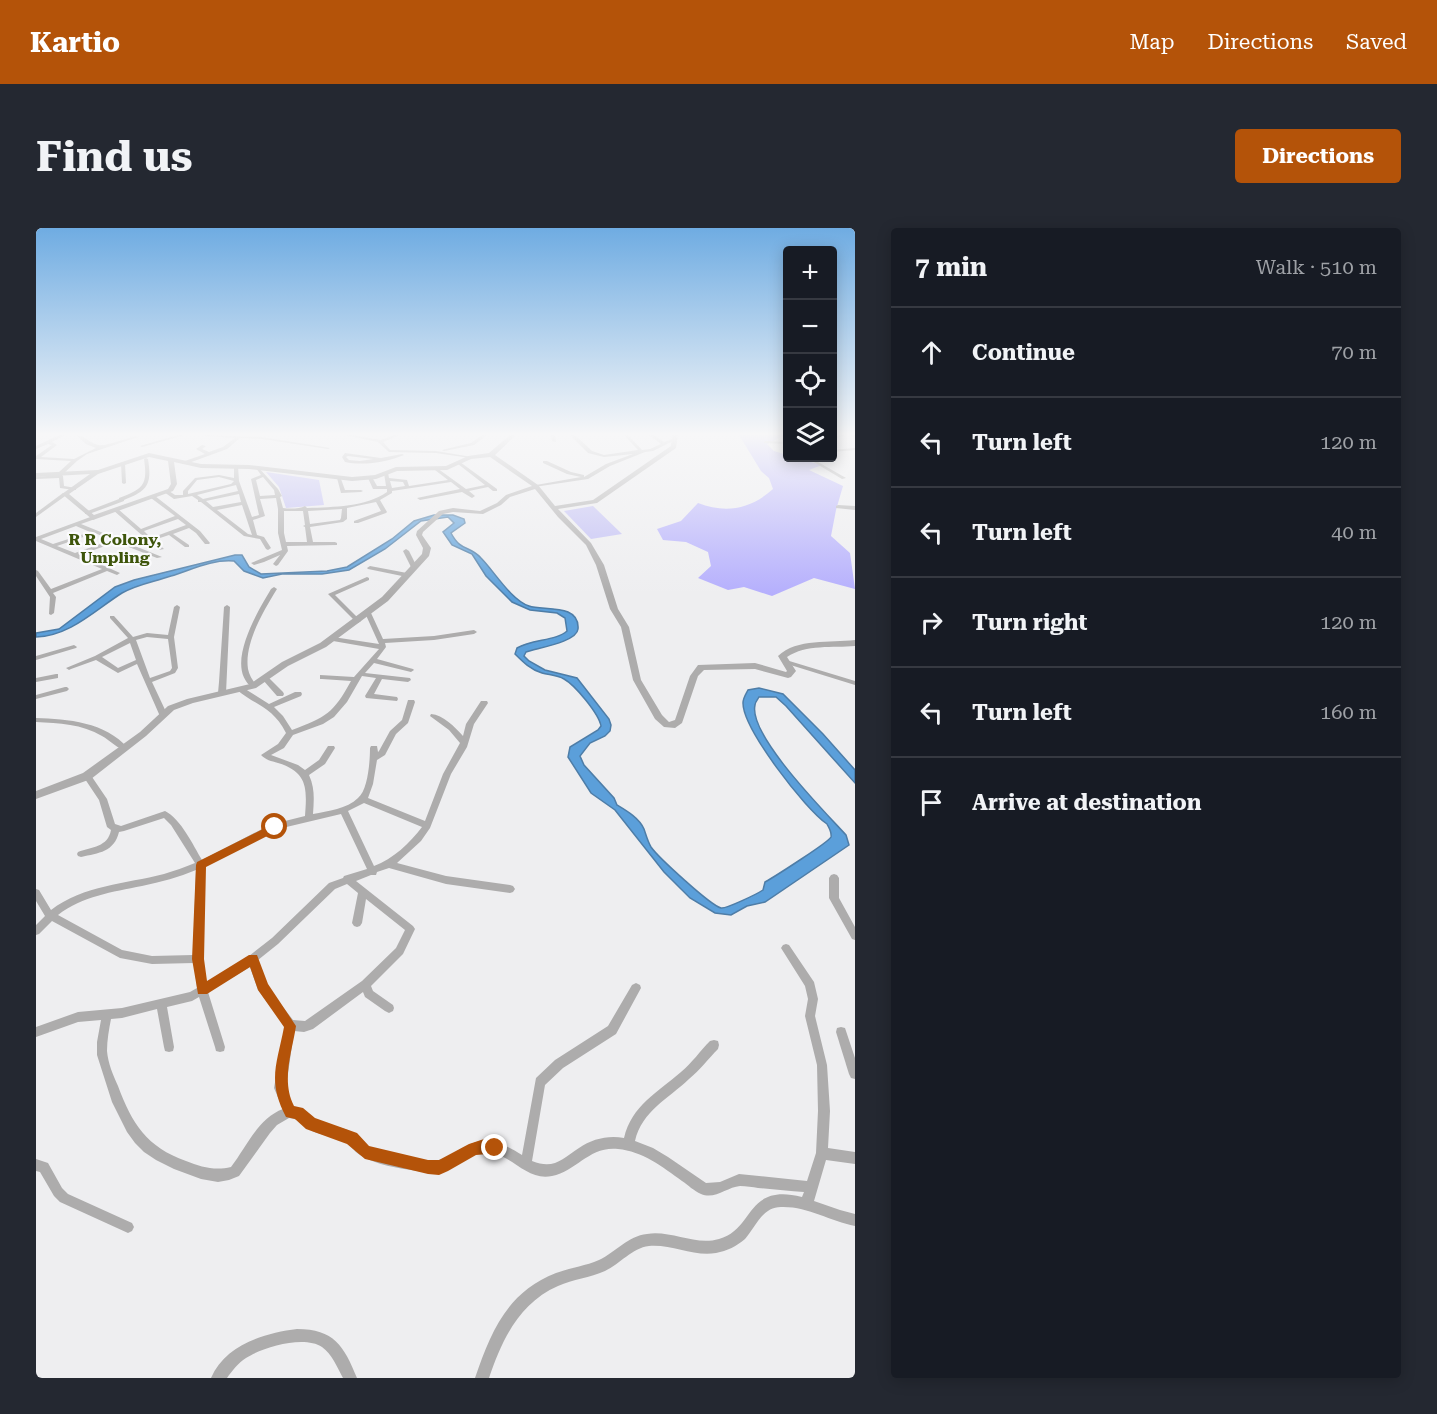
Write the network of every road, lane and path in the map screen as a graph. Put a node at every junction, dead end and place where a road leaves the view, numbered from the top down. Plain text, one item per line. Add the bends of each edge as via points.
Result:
1 (74, 489) edge
2 (143, 489) edge
3 (170, 489) edge
4 (187, 489) edge
5 (218, 489) edge
6 (239, 489) edge
7 (256, 489) edge
8 (274, 489) edge
9 (341, 489) edge
10 (385, 489) edge
11 (390, 489) junction
12 (396, 489) edge
13 (471, 489) edge
14 (528, 489) edge
15 (538, 489) edge
16 (614, 489) edge
17 (361, 490) dead end
18 (464, 490) junction
19 (167, 492) junction
20 (240, 492) junction
21 (114, 493) dead end
22 (65, 494) junction
23 (193, 494) junction
24 (186, 496) junction
25 (279, 496) junction
26 (472, 496) dead end
27 (153, 498) junction
28 (258, 498) junction
29 (420, 498) dead end
30 (122, 499) junction
31 (377, 499) junction
32 (200, 501) junction
33 (243, 503) junction
34 (129, 506) junction
35 (345, 506) junction
36 (326, 507) junction
37 (838, 507) dead end
38 (305, 508) junction
39 (554, 508) junction
40 (855, 508) edge
41 (212, 509) junction
42 (281, 509) junction
43 (116, 510) junction
44 (87, 513) junction
45 (36, 515) edge
46 (178, 517) junction
47 (93, 518) junction
48 (249, 519) junction
49 (324, 521) junction
50 (356, 522) dead end
51 (76, 524) junction
52 (189, 526) junction
53 (306, 526) junction
54 (140, 531) junction
55 (94, 532) junction
56 (169, 533) junction
57 (255, 535) junction
58 (36, 539) edge
59 (150, 540) junction
60 (120, 541) junction
61 (207, 543) dead end
62 (283, 544) junction
63 (310, 544) junction
64 (335, 544) dead end
65 (52, 546) junction
66 (187, 546) dead end
67 (268, 548) dead end
68 (160, 549) dead end
69 (285, 551) junction
70 (406, 551) dead end
71 (75, 555) junction
72 (159, 556) dead end
73 (83, 559) junction
74 (254, 563) dead end
75 (276, 564) dead end
76 (414, 567) junction
77 (370, 568) dead end
78 (107, 569) junction
79 (36, 572) edge
80 (117, 573) dead end
81 (407, 575) junction
82 (367, 579) dead end
83 (274, 588) dead end
84 (50, 592) junction
85 (177, 607) dead end
86 (227, 607) dead end
87 (51, 613) dead end
88 (368, 613) junction
89 (112, 617) dead end
90 (358, 621) junction
91 (474, 632) dead end
92 (171, 637) junction
93 (132, 639) junction
94 (333, 639) junction
95 (855, 643) edge
96 (382, 644) junction
97 (74, 647) dead end
98 (97, 657) junction
99 (36, 658) edge
100 (372, 660) junction
101 (139, 661) junction
102 (786, 662) junction
103 (69, 668) dead end
104 (411, 670) dead end
105 (56, 676) dead end
106 (358, 676) junction
107 (322, 677) dead end
108 (380, 677) junction
109 (265, 678) junction
110 (36, 680) edge
111 (408, 680) dead end
112 (148, 681) junction
113 (855, 683) edge
114 (253, 686) junction
115 (65, 689) dead end
116 (240, 689) junction
117 (222, 693) junction
118 (280, 694) dead end
119 (298, 694) dead end
120 (36, 698) edge
121 (394, 699) dead end
122 (411, 702) dead end
123 (484, 703) dead end
124 (268, 707) junction
125 (163, 714) junction
126 (434, 716) dead end
127 (36, 720) edge
128 (290, 733) junction
129 (464, 742) junction
130 (124, 748) junction
131 (331, 748) dead end
132 (374, 748) dead end
133 (374, 758) junction
134 (305, 774) junction
135 (87, 777) junction
136 (36, 795) edge
137 (363, 799) junction
138 (343, 810) junction
139 (309, 817) junction
140 (427, 826) junction
141 (115, 829) junction
142 (81, 854) dead end
143 (389, 864) junction
144 (201, 865) junction
145 (373, 872) junction
146 (834, 878) dead end
147 (347, 879) junction
148 (510, 889) dead end
149 (363, 891) junction
150 (36, 893) edge
151 (49, 915) junction
152 (357, 923) dead end
153 (36, 930) edge
154 (855, 936) edge
155 (786, 948) dead end
156 (198, 959) junction
157 (253, 959) junction
158 (366, 984) junction
159 (636, 988) dead end
160 (202, 990) junction
161 (161, 1004) junction
162 (389, 1008) dead end
163 (107, 1014) junction
164 (290, 1026) junction
165 (36, 1032) edge
166 (841, 1032) dead end
167 (714, 1045) dead end
168 (169, 1047) dead end
169 (220, 1047) dead end
170 (855, 1074) edge
171 (290, 1112) junction
172 (628, 1145) junction
173 (822, 1153) junction
174 (855, 1158) edge
175 (526, 1164) junction
176 (36, 1165) edge
177 (812, 1187) junction
178 (806, 1205) junction
179 (855, 1220) edge
180 (128, 1227) dead end
181 (218, 1378) edge
182 (350, 1378) edge
183 (482, 1378) edge

1 - 22 street
2 - 30 street
3 - 19 street
4 - 24 street
5 - 23 street
6 - 20 street
7 - 28 street
8 - 25 street
9 - 17 street
10 - 11 street
11 - 12 street
11 - 31 street
13 - 18 street
14 - 76 street via 481,513 448,510 436,516 420,531 427,548
15 - 39 street
16 - 39 street via 595,502
18 - 26 street
18 - 29 street
19 - 24 street via 174,497
19 - 27 street
20 - 32 street
20 - 33 street
21 - 30 street
22 - 44 street
22 - 45 street
23 - 24 street
23 - 32 street
25 - 28 street
25 - 42 street
27 - 34 street
27 - 46 street
28 - 48 street via 262,516
30 - 34 street
30 - 44 street
31 - 35 street
31 - 50 street via 384,512
32 - 41 street
33 - 41 street
33 - 48 street
34 - 43 street
35 - 36 street
35 - 49 street via 341,521
36 - 38 street
36 - 49 street
37 - 40 street
38 - 42 street
38 - 53 street
39 - 102 street via 593,551 625,627 637,680 662,722 670,726 679,722 694,676 701,667 755,666 788,675 792,671
41 - 57 street via 247,536
42 - 62 street
43 - 47 street
43 - 54 street
44 - 47 street
46 - 52 street
46 - 54 street
47 - 51 street
48 - 57 street
49 - 53 street
51 - 55 street
51 - 58 street
52 - 56 street
52 - 61 street
53 - 63 street
54 - 59 street
55 - 60 street
55 - 65 street
56 - 59 street
56 - 66 street
57 - 67 street
58 - 65 street
59 - 68 street
60 - 71 street
60 - 72 street
60 - 73 street
62 - 63 street
62 - 69 street
63 - 64 street
65 - 71 street
69 - 74 street
69 - 75 street
70 - 76 street
71 - 73 street
73 - 78 street
76 - 81 street
77 - 81 street
78 - 80 street
78 - 84 street
79 - 84 street
81 - 88 street
82 - 90 street via 331,594
83 - 114 street via 248,645 244,667
84 - 87 street
85 - 92 street
86 - 117 street
88 - 90 street
88 - 96 street
89 - 93 street
90 - 94 street
91 - 96 street
92 - 93 street via 147,635
92 - 112 street via 175,668
93 - 98 street
93 - 101 street
94 - 96 street
94 - 109 street
95 - 102 street via 797,649 783,655
96 - 100 street
97 - 99 street
98 - 101 street via 118,671
98 - 103 street
100 - 104 street
100 - 106 street
101 - 112 street
102 - 113 street
105 - 110 street
106 - 107 street
106 - 108 street
106 - 128 street via 331,715
108 - 111 street
108 - 121 street via 369,696
109 - 114 street
109 - 118 street
112 - 125 street
114 - 116 street
115 - 120 street
116 - 117 street
116 - 124 street
117 - 125 street via 177,705
119 - 124 street
122 - 133 street via 407,718
123 - 129 street
124 - 128 street via 281,715
125 - 130 street
126 - 129 street
127 - 130 street via 87,725 103,731
128 - 134 street via 281,746 266,756 289,763
129 - 140 street
130 - 135 street
131 - 134 street via 322,762
132 - 133 street
133 - 137 street
134 - 139 street via 311,787
135 - 136 street
135 - 141 street via 104,799 111,827
137 - 138 street
137 - 140 street
138 - 139 street
138 - 145 street
139 - 144 street via 275,827
140 - 143 street
141 - 142 street via 111,843
141 - 144 street via 165,814
143 - 145 street
143 - 148 street via 447,880
144 - 151 street via 159,879 91,892
144 - 156 street
145 - 147 street
146 - 154 street via 834,898
147 - 149 street
147 - 157 street via 332,886
149 - 152 street
149 - 158 street via 410,929 400,951
150 - 151 street
151 - 153 street
151 - 156 street via 126,956
155 - 173 street via 810,985 813,999 810,1016 822,1065
156 - 160 street
157 - 160 street
157 - 164 street via 262,987
158 - 162 street via 365,990
158 - 164 street via 309,1025
159 - 175 street via 612,1030 559,1064 540,1082
160 - 161 street
160 - 169 street
161 - 163 street
161 - 168 street
163 - 165 street via 78,1017
163 - 171 street via 102,1049 119,1109 138,1139 159,1154 191,1170 227,1175 241,1165 271,1124
164 - 171 street via 280,1088
166 - 170 street
167 - 172 street via 640,1114
171 - 175 street via 298,1113 318,1128 352,1138 371,1154 439,1168 484,1146
172 - 175 street via 602,1143 551,1171
172 - 177 street via 673,1165 704,1189 720,1188 739,1180
173 - 174 street
173 - 177 street
176 - 180 street via 44,1167 64,1198
177 - 178 street
178 - 179 street
178 - 183 street via 777,1201 760,1207 746,1231 725,1245 696,1247 648,1240 636,1243 603,1266 552,1281 512,1311
181 - 182 street via 240,1354 260,1344 310,1336 326,1342

